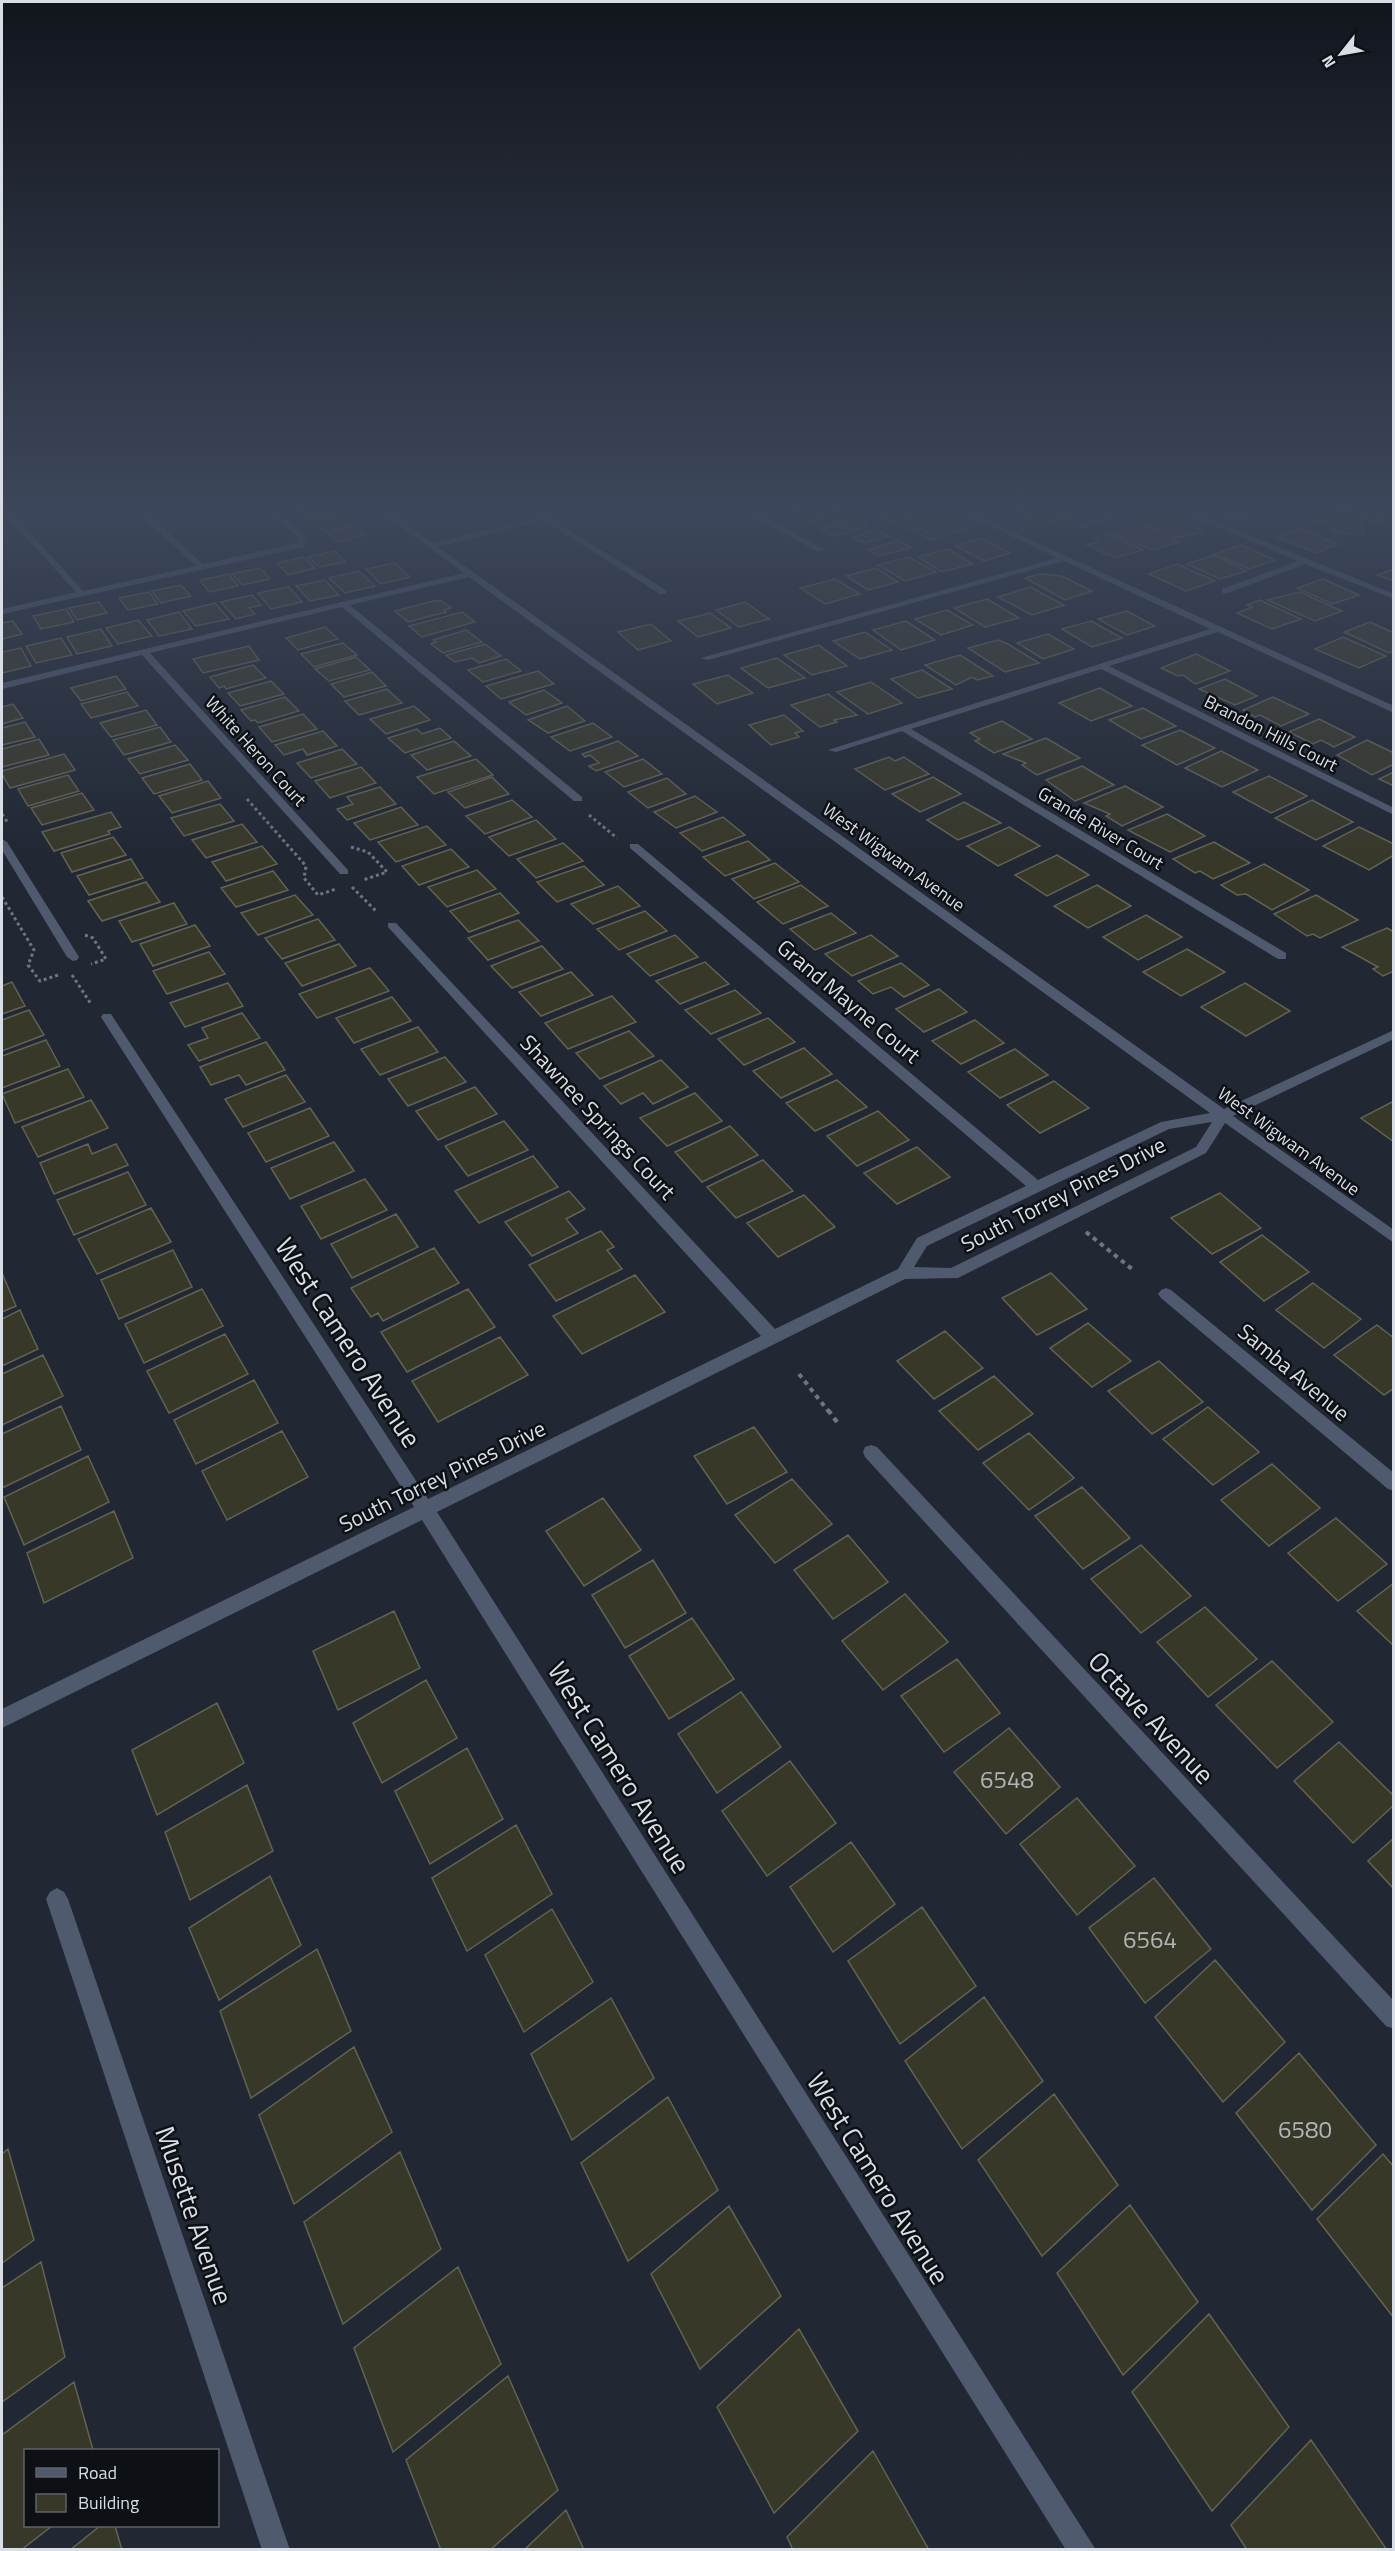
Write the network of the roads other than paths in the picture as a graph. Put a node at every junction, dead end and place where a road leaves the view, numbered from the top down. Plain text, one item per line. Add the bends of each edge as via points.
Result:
1 (260, 624) edge
2 (367, 624) edge
3 (540, 624) edge
4 (827, 624) edge
5 (1207, 624) edge
6 (1218, 629) junction
7 (144, 652) junction
8 (705, 658) dead end
9 (1102, 666) junction
10 (2, 686) edge
11 (1394, 710) edge
12 (903, 728) junction
13 (833, 750) dead end
14 (578, 799) dead end
15 (1394, 812) edge
16 (2, 842) edge
17 (634, 846) dead end
18 (344, 872) dead end
19 (386, 921) road end
20 (1282, 956) dead end
21 (73, 957) dead end
22 (100, 1012) road end
23 (1394, 1034) edge
24 (1223, 1115) junction
25 (1038, 1188) junction
26 (1394, 1238) edge
27 (903, 1273) junction
28 (1166, 1294) dead end
29 (773, 1338) junction
30 (871, 1452) dead end
31 (1394, 1484) edge
32 (425, 1509) junction
33 (2, 1719) edge
34 (57, 1899) dead end
35 (1394, 2018) edge
36 (276, 2550) edge
37 (1082, 2550) edge

1 - 7 street
2 - 14 street
3 - 24 street, West Wigwam Avenue
4 - 8 street
5 - 6 street
6 - 9 street
6 - 11 street
7 - 10 street
7 - 18 street, White Heron Court
9 - 12 street
9 - 15 street, Brandon Hills Court
12 - 13 street
12 - 20 street, Grande River Court
16 - 21 street
17 - 25 street, Grand Mayne Court
19 - 29 street, Shawnee Springs Court
22 - 32 street, West Camero Avenue
23 - 24 street, South Torrey Pines Drive
24 - 25 street, South Torrey Pines Drive via 1166,1125
24 - 26 street, West Wigwam Avenue
24 - 27 street, South Torrey Pines Drive via 1201,1150 953,1274
25 - 27 street, South Torrey Pines Drive via 922,1242
27 - 29 street, South Torrey Pines Drive
28 - 31 street, Samba Avenue
29 - 32 street, South Torrey Pines Drive
30 - 35 street, Octave Avenue
32 - 33 street, South Torrey Pines Drive
32 - 37 street, West Camero Avenue
34 - 36 street, Musette Avenue

